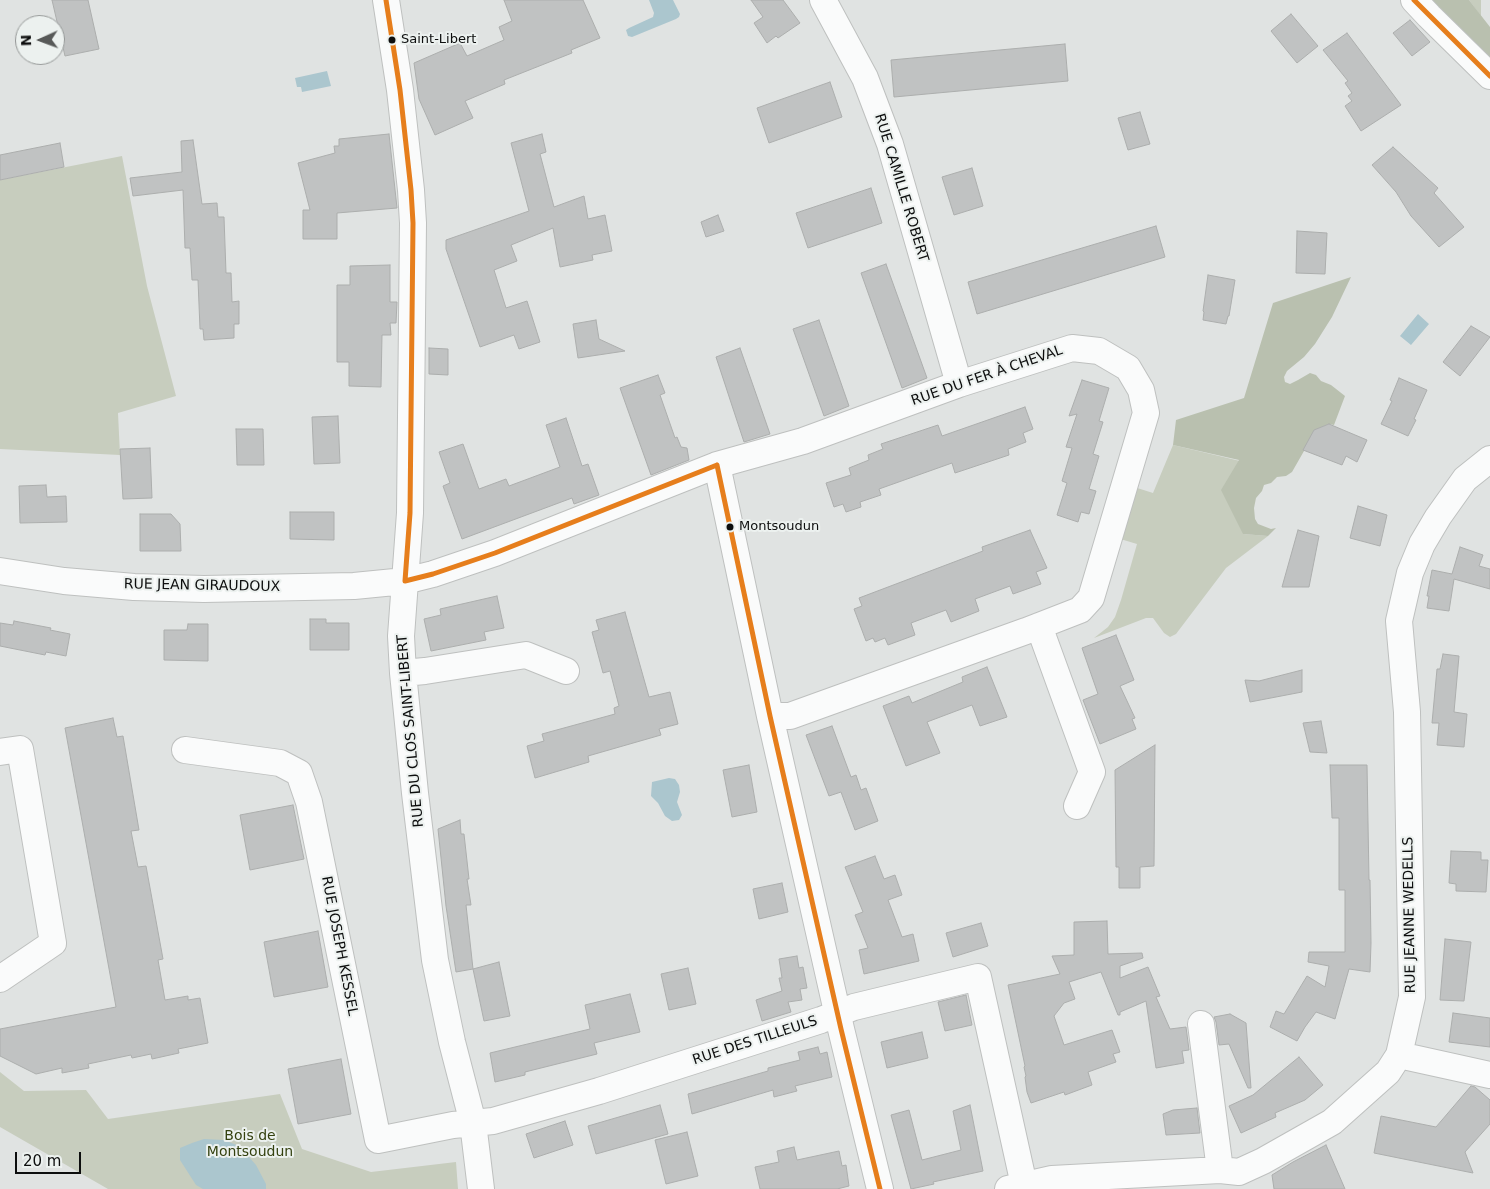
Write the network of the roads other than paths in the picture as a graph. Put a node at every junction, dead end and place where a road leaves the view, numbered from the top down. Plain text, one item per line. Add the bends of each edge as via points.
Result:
1 (386, 0) edge
2 (823, 0) edge
3 (1414, 0) edge
4 (1490, 76) edge
5 (959, 384) junction
6 (1490, 459) edge
7 (718, 465) junction
8 (0, 571) edge
9 (405, 581) junction
10 (1039, 626) junction
11 (566, 671) dead end
12 (403, 673) junction
13 (770, 716) junction
14 (184, 750) dead end
15 (0, 752) edge
16 (1077, 806) dead end
17 (0, 979) edge
18 (838, 1014) junction
19 (1201, 1024) dead end
20 (1400, 1055) junction
21 (1490, 1075) edge
22 (473, 1123) junction
23 (1233, 1177) edge
24 (1016, 1187) edge
25 (481, 1189) edge
26 (880, 1189) edge

1 - 9 street, RUE DU CLOS SAINT-LIBERT via 400,90 413,223 410,513
2 - 5 street, RUE CAMILLE ROBERT via 865,78 890,144
3 - 4 street
5 - 7 street, RUE DU FER À CHEVAL via 803,441
5 - 10 street, RUE DU FER À CHEVAL via 1072,348 1099,351 1128,368 1141,390 1146,413 1091,598 1080,610
6 - 20 street, RUE JEANNE WEDELLS via 1465,479 1422,544 1410,573 1400,621 1407,712 1412,997
7 - 9 street, RUE DU FER À CHEVAL via 495,553
7 - 13 street
8 - 9 street, RUE JEAN GIRAUDOUX via 81,583 204,589 354,586
9 - 12 street, RUE DU CLOS SAINT-LIBERT via 401,636
10 - 13 street, RUE DU FER À CHEVAL via 790,716
10 - 16 street via 1092,772
11 - 12 street via 526,655
12 - 22 street, RUE DU CLOS SAINT-LIBERT via 434,960
13 - 18 street
14 - 22 street, RUE JOSEPH KESSEL via 280,763 299,773 309,802 378,1140 453,1124
15 - 17 street via 20,749 53,943
18 - 22 street, RUE DES TILLEULS via 599,1091 493,1121
18 - 24 street, RUE DES TILLEULS via 978,977
18 - 26 street
19 - 23 street
20 - 21 street
20 - 23 street, RUE JEANNE WEDELLS via 1388,1072 1332,1122
22 - 25 street, RUE DU CLOS SAINT-LIBERT
23 - 24 street, RUE JEANNE WEDELLS via 1052,1179

